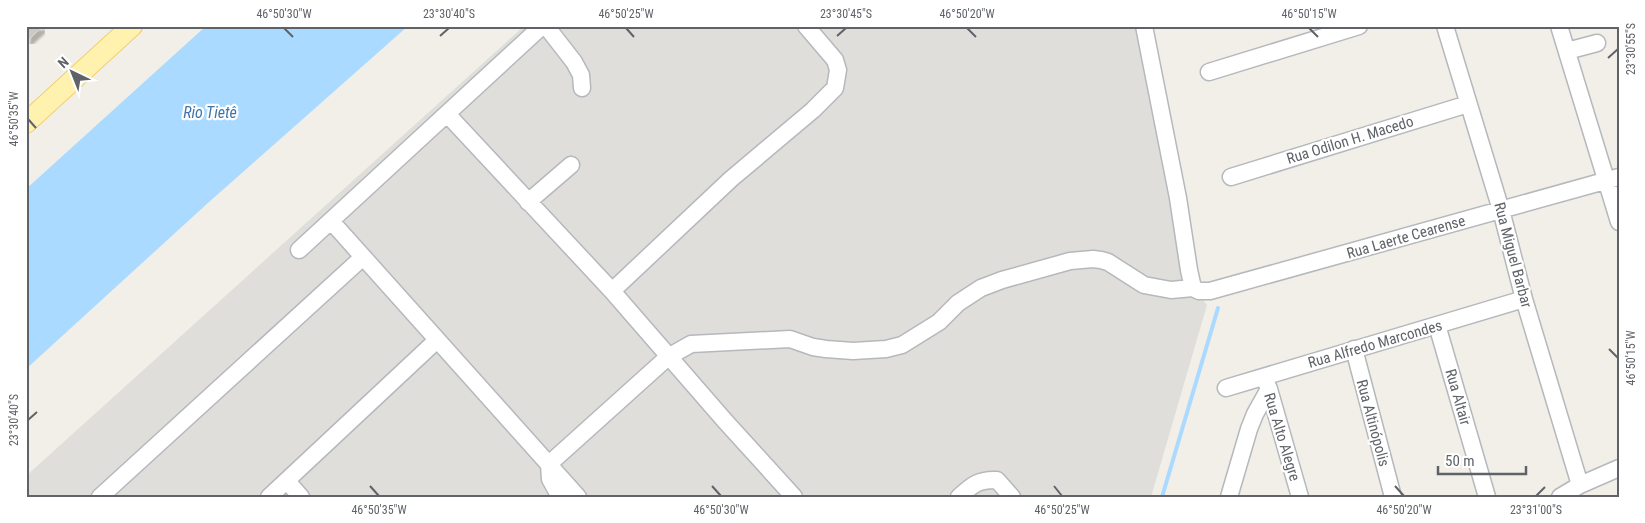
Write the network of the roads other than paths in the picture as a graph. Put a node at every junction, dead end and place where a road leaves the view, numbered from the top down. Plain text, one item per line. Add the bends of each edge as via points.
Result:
1 (132, 26) edge
2 (544, 26) edge
3 (806, 26) edge
4 (1144, 26) edge
5 (1359, 26) edge
6 (1445, 26) edge
7 (1559, 26) edge
8 (1597, 43) dead end
9 (1567, 52) junction
10 (1209, 72) dead end
11 (582, 88) dead end
12 (1468, 104) junction
13 (448, 115) junction
14 (26, 123) edge
15 (571, 165) dead end
16 (1231, 177) dead end
17 (1613, 179) edge
18 (528, 202) junction
19 (1501, 210) junction
20 (331, 221) junction
21 (1619, 222) edge
22 (299, 250) dead end
23 (363, 257) junction
24 (1193, 288) junction
25 (612, 291) junction
26 (1524, 299) junction
27 (1437, 325) junction
28 (436, 340) junction
29 (1354, 349) junction
30 (668, 357) junction
31 (1266, 383) junction
32 (1226, 388) dead end
33 (549, 464) junction
34 (1619, 468) edge
35 (287, 481) junction
36 (1580, 485) junction
37 (100, 497) edge
38 (269, 497) edge
39 (301, 497) edge
40 (560, 497) edge
41 (578, 497) edge
42 (794, 497) edge
43 (959, 497) edge
44 (1012, 497) edge
45 (1229, 497) edge
46 (1300, 497) edge
47 (1393, 497) edge
48 (1487, 497) edge
49 (1560, 497) edge

1 - 14 main road
2 - 11 street via 574,62 581,75
2 - 13 street
3 - 25 street via 834,60 838,70 835,88
4 - 24 street
5 - 10 street
6 - 12 street, Rua Miguel Barbar
7 - 9 street
8 - 9 street
9 - 17 street
12 - 16 street, Rua Odilon H. Macedo
12 - 19 street, Rua Miguel Barbar
13 - 18 street
13 - 20 street
15 - 18 street
17 - 19 street, Rua Laerte Cearense
17 - 21 street
18 - 25 street
19 - 24 street, Rua Laerte Cearense via 1210,291 1199,292
19 - 26 street, Rua Miguel Barbar
20 - 22 street
20 - 23 street
23 - 28 street
23 - 37 street
24 - 30 street, Rua Laerte Cearense via 1170,290 1144,284 1101,260 1070,262 981,288 958,303 939,322 902,345 886,349 826,349 790,339 691,344
25 - 30 street
26 - 27 street, Rua Alfredo Marcondes
26 - 36 street, Rua Miguel Barbar
27 - 29 street, Rua Alfredo Marcondes
27 - 48 street, Rua Altair
28 - 33 street
28 - 35 street
29 - 31 street, Rua Alfredo Marcondes
29 - 47 street, Rua Altinópolis
30 - 33 street, Rua Laerte Cearense
30 - 42 street
31 - 32 street, Rua Alfredo Marcondes
31 - 45 street
31 - 46 street, Rua Alto Alegre
33 - 40 street via 550,479
33 - 41 street
34 - 36 street
35 - 38 street
35 - 39 street
36 - 49 street
43 - 44 street via 973,485 997,480

